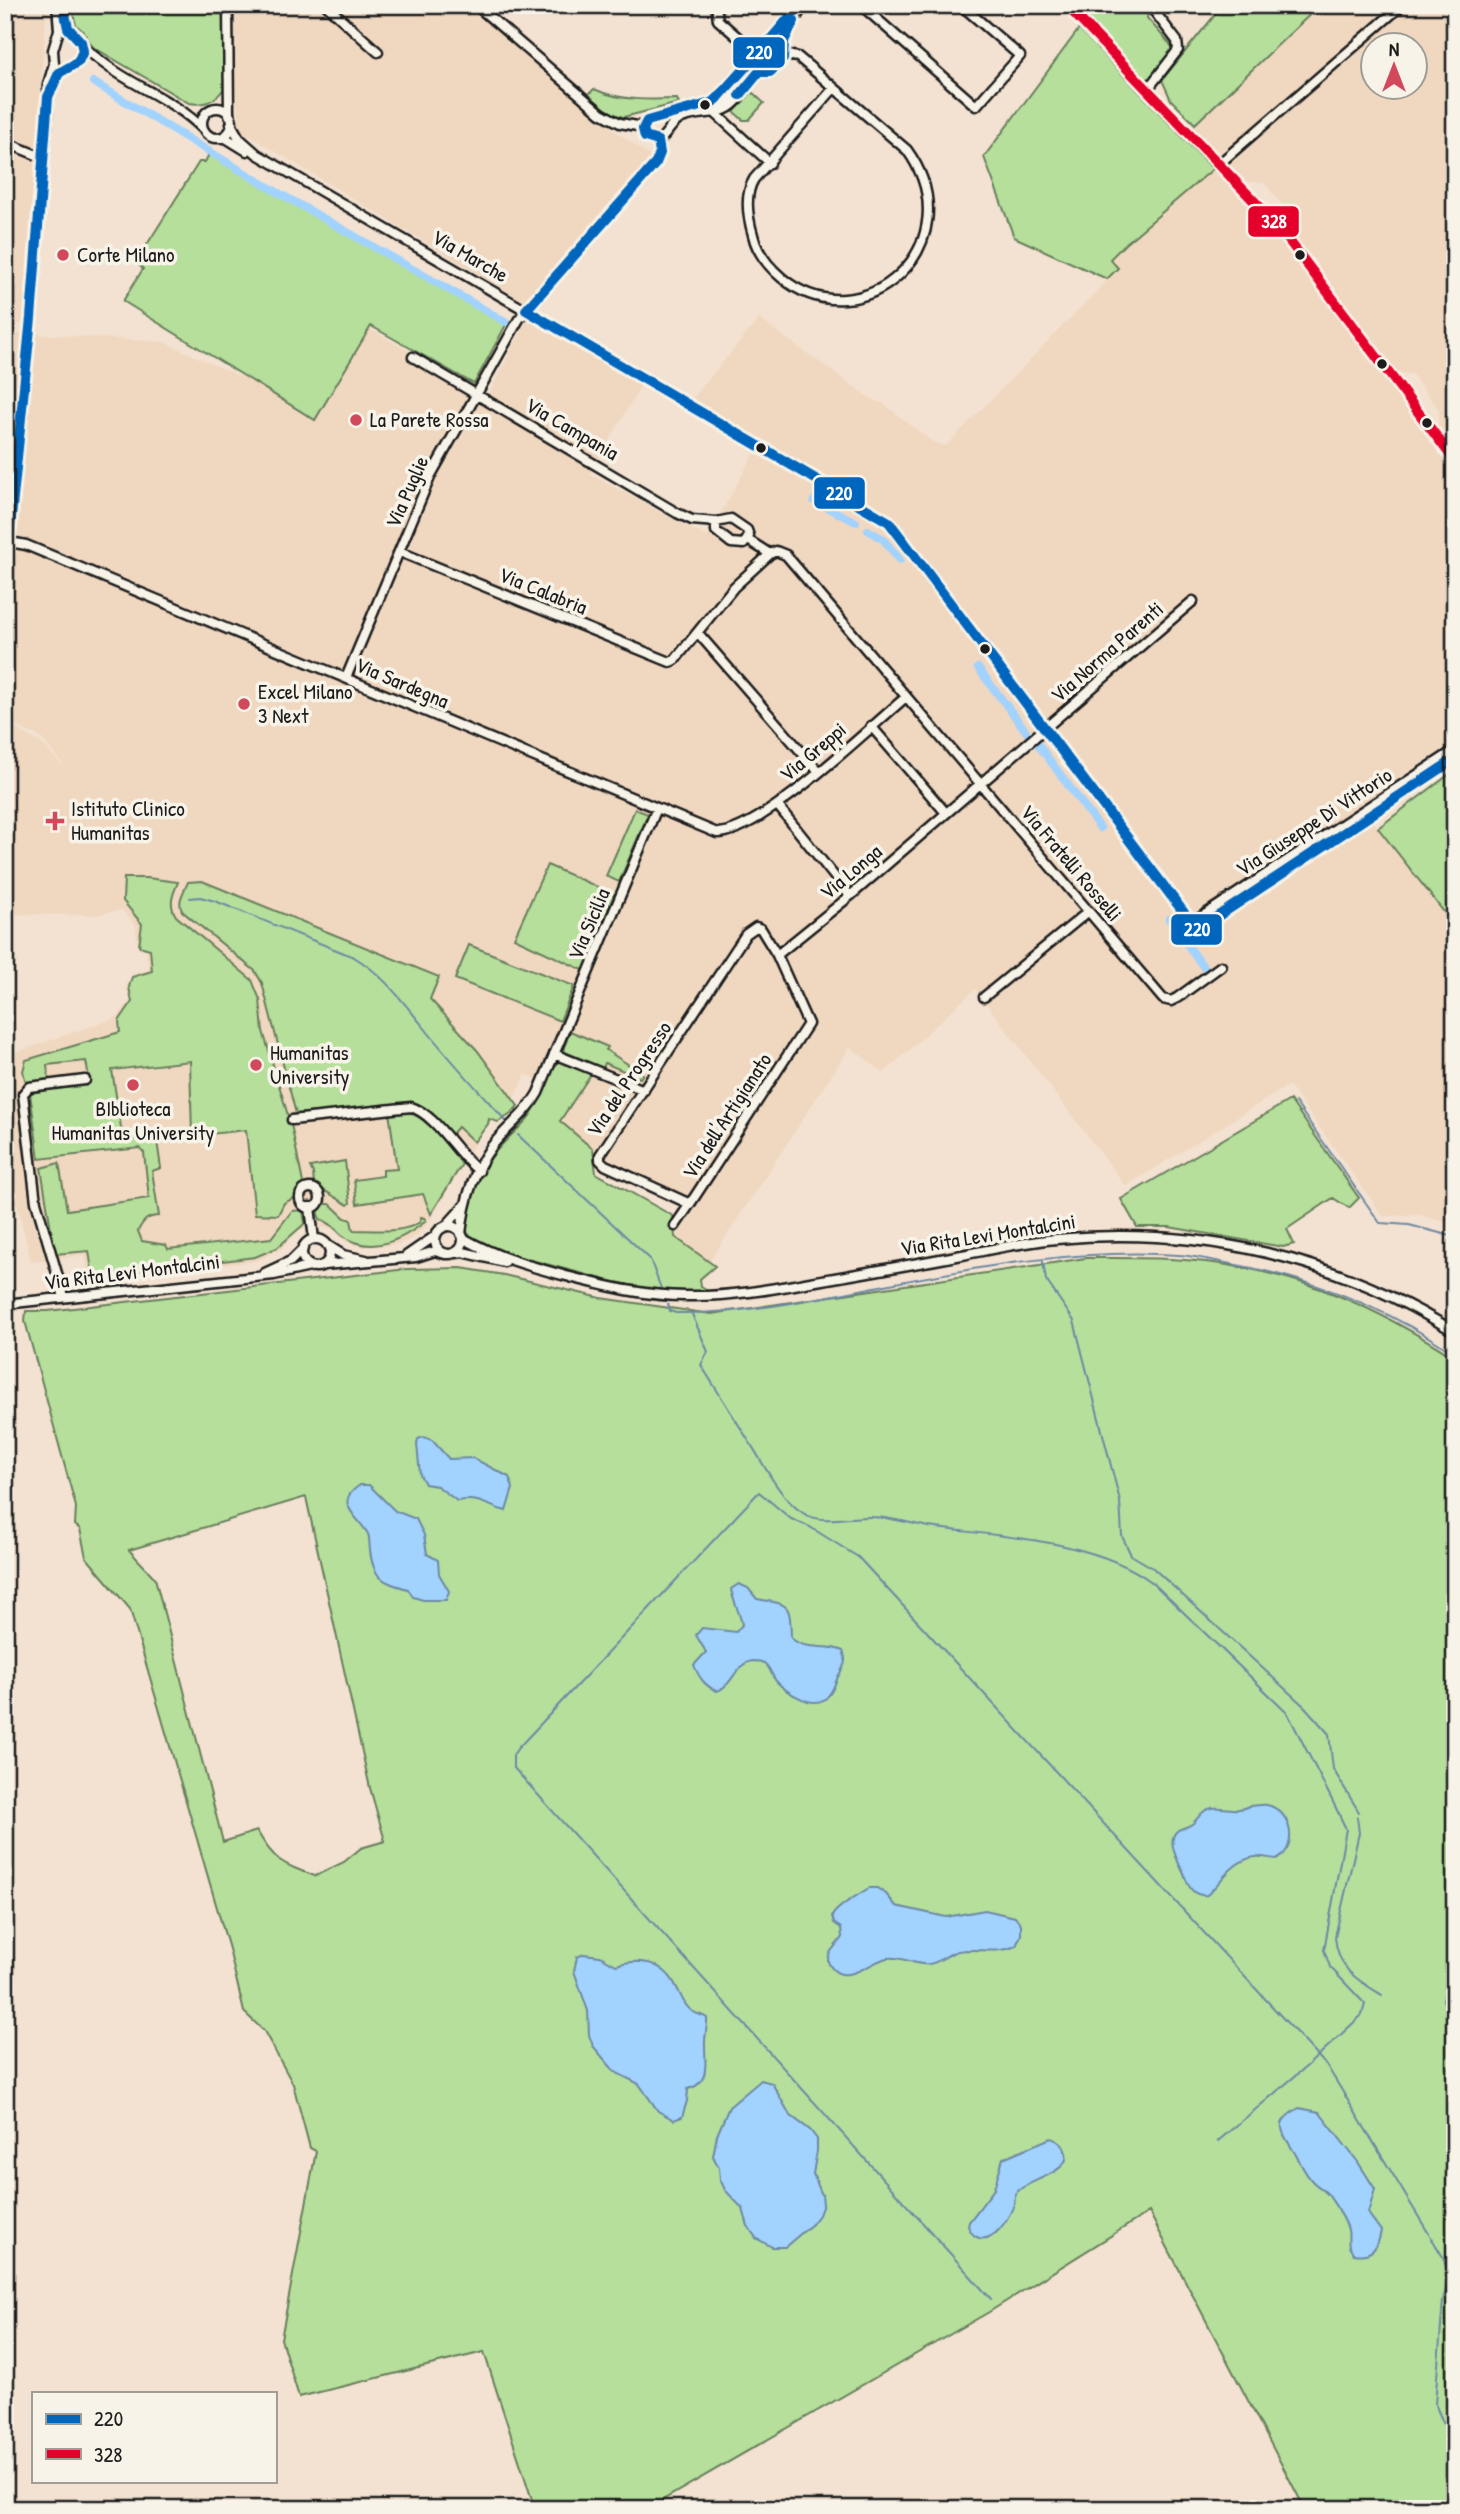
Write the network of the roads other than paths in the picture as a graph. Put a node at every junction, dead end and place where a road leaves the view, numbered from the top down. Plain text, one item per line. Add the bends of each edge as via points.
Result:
1 (57, 5) edge
2 (63, 5) edge
3 (228, 5) edge
4 (326, 5) edge
5 (476, 5) edge
6 (716, 5) edge
7 (802, 5) edge
8 (861, 5) edge
9 (961, 5) edge
10 (1066, 5) edge
11 (1402, 5) edge
12 (1154, 12) dead end
13 (771, 40) junction
14 (79, 41) junction
15 (55, 42) junction
16 (784, 51) junction
17 (378, 52) dead end
18 (755, 55) junction
19 (54, 57) junction
20 (75, 64) junction
21 (113, 70) junction
22 (760, 72) junction
23 (834, 88) junction
24 (229, 90) junction
25 (1147, 90) junction
26 (48, 97) junction
27 (180, 109) junction
28 (209, 111) junction
29 (714, 112) junction
30 (659, 118) junction
31 (230, 120) junction
32 (643, 127) junction
33 (203, 129) junction
34 (666, 130) junction
35 (219, 138) junction
36 (658, 141) junction
37 (5, 142) edge
38 (257, 154) junction
39 (44, 158) junction
40 (770, 163) junction
41 (1219, 164) junction
42 (526, 310) junction
43 (413, 357) dead end
44 (476, 394) junction
45 (1455, 461) edge
46 (716, 522) junction
47 (748, 540) junction
48 (8, 547) edge
49 (400, 552) junction
50 (770, 554) junction
51 (5, 580) edge
52 (1193, 601) dead end
53 (698, 634) junction
54 (346, 678) junction
55 (906, 697) junction
56 (871, 726) junction
57 (1045, 728) junction
58 (1455, 750) edge
59 (1455, 759) edge
60 (818, 771) junction
61 (981, 784) junction
62 (778, 806) junction
63 (657, 808) junction
64 (946, 813) junction
65 (1362, 816) junction
66 (850, 897) junction
67 (1088, 911) junction
68 (1194, 927) joint
69 (777, 955) junction
70 (1222, 966) dead end
71 (984, 997) dead end
72 (554, 1054) junction
73 (85, 1080) dead end
74 (644, 1090) junction
75 (292, 1120) dead end
76 (479, 1171) junction
77 (690, 1204) junction
78 (464, 1206) junction
79 (310, 1207) dead end
80 (675, 1226) dead end
81 (446, 1227) junction
82 (436, 1236) junction
83 (462, 1236) junction
84 (314, 1239) junction
85 (326, 1244) junction
86 (303, 1247) junction
87 (450, 1253) junction
88 (403, 1258) junction
89 (372, 1261) junction
90 (514, 1262) junction
91 (324, 1265) junction
92 (310, 1267) junction
93 (262, 1274) junction
94 (64, 1297) junction
95 (5, 1304) edge
96 (1455, 1332) edge

1 - 15 street
2 - 14 street via 68,28
3 - 24 street
4 - 17 street
5 - 32 street via 601,113
6 - 18 street via 718,20
7 - 13 street
7 - 16 street via 785,35
8 - 9 street via 975,106 1020,56
10 - 25 main road
11 - 41 street
12 - 25 street via 1177,41 1178,50
13 - 16 street
13 - 18 street
14 - 15 street via 65,35
14 - 20 street via 83,55
14 - 21 street
15 - 19 street
16 - 22 street via 771,71
16 - 23 street via 798,57
18 - 22 street via 755,68
18 - 30 street via 711,103
19 - 20 street via 62,65
19 - 26 street
20 - 21 street via 89,61
20 - 26 street via 59,73
21 - 27 street
22 - 29 street via 733,105
23 - 40 street
23 - 40 street via 907,150 925,182 929,207 926,234 906,268 877,290 859,296 822,297 788,283 762,257 749,223 748,188
24 - 28 street
24 - 31 street
25 - 41 main road
26 - 39 street
27 - 28 street
27 - 33 street
28 - 31 street via 221,109
28 - 33 street via 202,120
29 - 34 street via 681,118
29 - 40 street
30 - 32 street via 649,119
30 - 34 street
31 - 35 street via 228,133
31 - 38 street via 239,138
32 - 36 street via 649,140
33 - 35 street
34 - 36 street
35 - 38 street, Via Marche
36 - 42 street, Via Puglie via 656,163
37 - 39 street
38 - 42 street, Via Marche
39 - 48 street
41 - 45 main road via 1278,226
42 - 44 street, Via Puglie
42 - 57 street, Via Marche via 881,517 894,528
43 - 44 street, Via Campania
44 - 46 street, Via Campania via 677,513
44 - 49 street, Via Puglie via 431,475
46 - 47 street, Via Campania via 737,522 747,530
46 - 47 street, Via Campania via 716,531 726,541 738,545
47 - 50 street, Via Campania
48 - 51 street
48 - 54 street, Via Sardegna via 26,545
49 - 53 street, Via Calabria via 673,662
49 - 54 street, Via Puglie
50 - 53 street via 734,587
50 - 55 street, Via Campania via 786,555
52 - 57 street, Via Norma Parenti
53 - 60 street
54 - 63 street, Via Sardegna
55 - 56 street, Via Greppi
55 - 61 street, Via Fratelli Rosselli
56 - 60 street, Via Greppi
56 - 64 street
57 - 61 street, Via Norma Parenti
57 - 68 street, Via Marche
58 - 65 street, Via Giuseppe Di Vittorio
59 - 65 street, Via Giuseppe Di Vittorio
60 - 62 street, Via Greppi
61 - 64 street, Via Norma Parenti
61 - 67 street, Via Fratelli Rosselli
62 - 63 street, Via Sardegna via 730,833 717,833
62 - 66 street
63 - 72 street, Via Sicilia
64 - 66 street, Via Longa
65 - 68 street, Via Giuseppe Di Vittorio
66 - 69 street, Via Longa
67 - 70 street, Via Fratelli Rosselli via 1167,1000 1177,998
67 - 71 street
69 - 74 street, Via del Progresso via 761,929 746,934
69 - 77 street, Via dell'Artigianato via 808,1024
72 - 74 street
72 - 76 street, Via Sicilia via 532,1104 492,1146
73 - 94 street via 29,1087 23,1094 36,1202
74 - 77 street, Via del Progresso via 600,1160
75 - 76 street via 411,1107 426,1115
76 - 78 street, Via Sicilia
77 - 80 street, Via dell'Artigianato
78 - 81 street
78 - 83 street
79 - 84 street
81 - 82 street, Via Rita Levi Montalcini
81 - 83 street, Via Rita Levi Montalcini
82 - 87 street via 436,1245
82 - 88 street, Via Rita Levi Montalcini
83 - 87 street via 461,1247
83 - 90 street, Via Rita Levi Montalcini via 476,1247
84 - 85 street, Via Rita Levi Montalcini
84 - 86 street, Via Rita Levi Montalcini
85 - 89 street, Via Rita Levi Montalcini via 343,1255
85 - 91 street via 329,1258
86 - 92 street via 302,1256
86 - 93 street, Via Rita Levi Montalcini via 291,1261
87 - 88 street, Via Rita Levi Montalcini via 435,1251
87 - 90 street, Via Rita Levi Montalcini
88 - 89 street, Via Rita Levi Montalcini
89 - 91 street, Via Rita Levi Montalcini
90 - 96 street, Via Rita Levi Montalcini via 632,1292 727,1295 1043,1241 1160,1236 1242,1247 1317,1266 1377,1290
91 - 92 street, Via Rita Levi Montalcini
92 - 93 street, Via Rita Levi Montalcini
93 - 94 street, Via Rita Levi Montalcini
94 - 95 street, Via Rita Levi Montalcini

